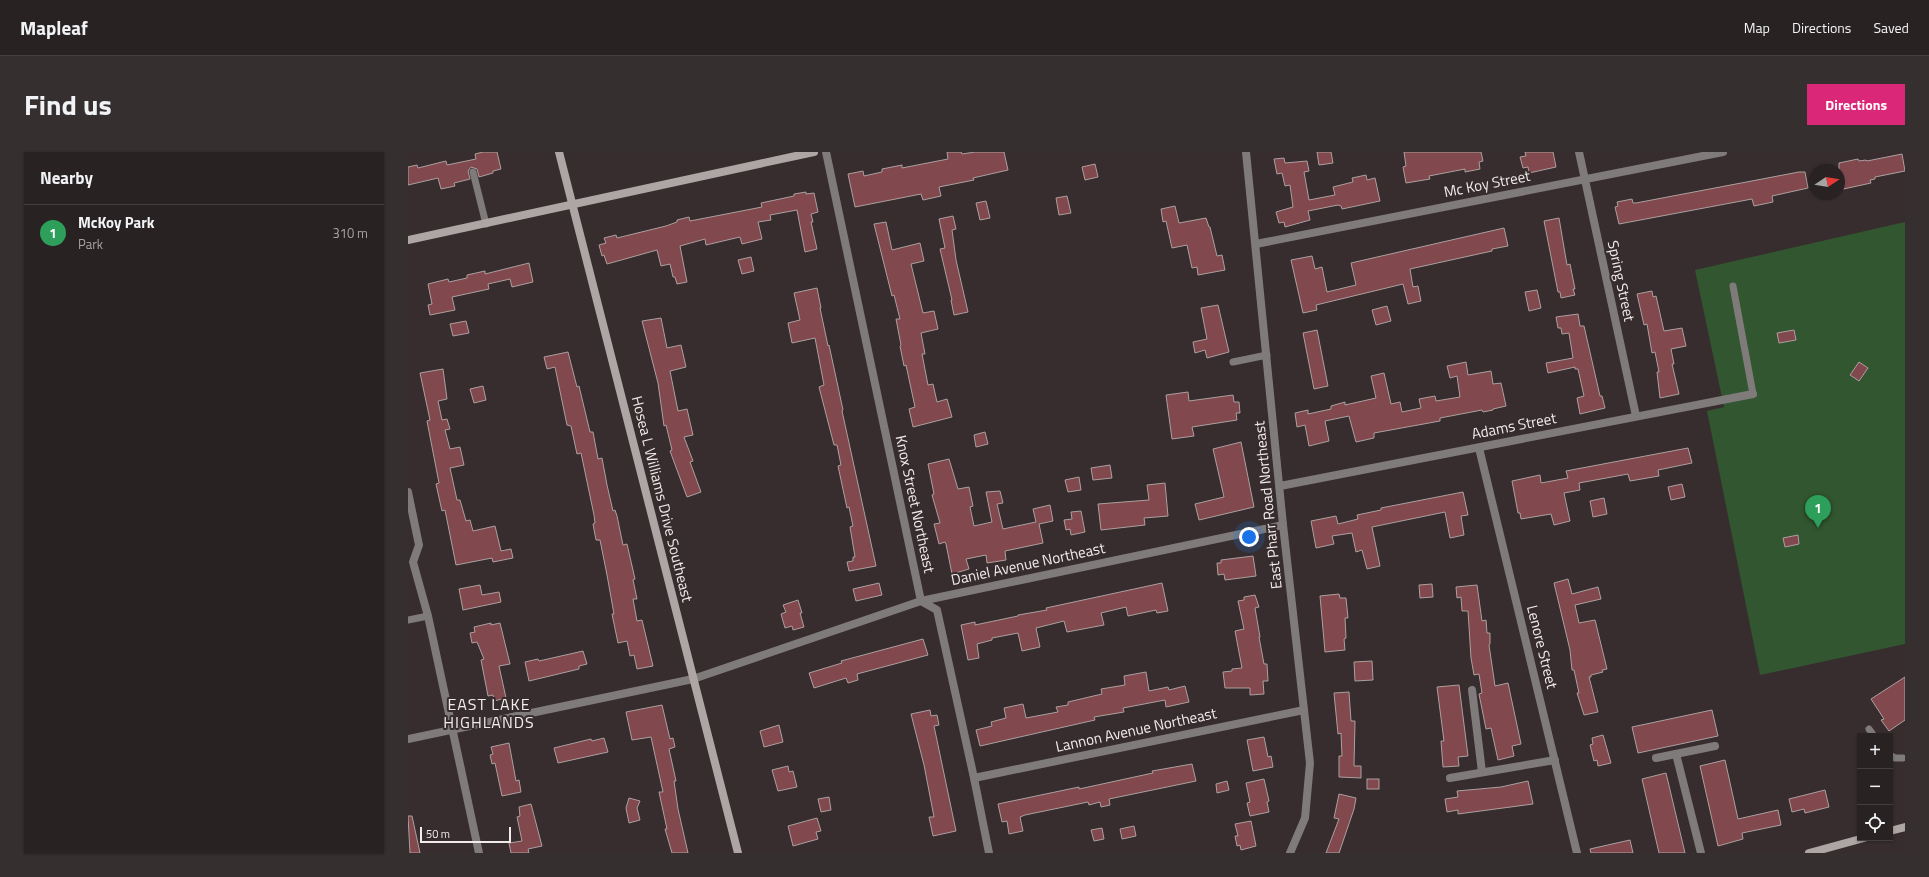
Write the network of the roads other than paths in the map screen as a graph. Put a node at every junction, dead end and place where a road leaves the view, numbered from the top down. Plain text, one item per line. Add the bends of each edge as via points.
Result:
1 (559, 152) edge
2 (814, 152) edge
3 (826, 152) edge
4 (1246, 152) edge
5 (1579, 152) edge
6 (1723, 152) edge
7 (472, 172) dead end
8 (1584, 179) junction
9 (572, 205) junction
10 (486, 224) junction
11 (408, 240) edge
12 (1256, 244) junction
13 (1733, 286) dead end
14 (1267, 354) junction
15 (1233, 362) dead end
16 (1754, 394) joint
17 (1636, 416) junction
18 (1479, 448) junction
19 (1280, 486) junction
20 (408, 492) edge
21 (1284, 525) junction
22 (410, 560) edge
23 (921, 601) junction
24 (428, 616) junction
25 (408, 620) edge
26 (693, 679) junction
27 (1472, 690) dead end
28 (1304, 710) junction
29 (452, 729) junction
30 (1870, 729) dead end
31 (1872, 733) edge
32 (408, 739) edge
33 (1715, 746) dead end
34 (1676, 754) junction
35 (1893, 757) edge
36 (1656, 758) dead end
37 (1902, 758) dead end
38 (1555, 760) junction
39 (1482, 772) junction
40 (974, 778) junction
41 (1450, 778) dead end
42 (1905, 827) edge
43 (1893, 830) edge
44 (1857, 840) edge
45 (479, 853) edge
46 (738, 853) edge
47 (989, 853) edge
48 (1290, 853) edge
49 (1577, 853) edge
50 (1700, 853) edge
51 (1809, 853) edge

1 - 9 street, Hosea L Williams Drive Southeast
2 - 9 street
3 - 23 street, Knox Street Northeast
4 - 12 street, East Pharr Road Northeast
5 - 8 street, Spring Street
6 - 8 street, Mc Koy Street
7 - 10 lane
8 - 12 street, Mc Koy Street
8 - 17 street, Spring Street
9 - 10 street
9 - 26 street, Hosea L Williams Drive Southeast
10 - 11 street
12 - 14 street, East Pharr Road Northeast
13 - 16 lane
14 - 15 lane
14 - 19 street, East Pharr Road Northeast
16 - 17 street, Adams Street
17 - 18 street, Adams Street
18 - 19 street, Adams Street
18 - 38 street, Lenore Street
19 - 21 street, East Pharr Road Northeast
20 - 22 street via 419,545
21 - 23 street, Daniel Avenue Northeast
21 - 28 street, East Pharr Road Northeast
22 - 24 street
23 - 26 street, Daniel Avenue Northeast
23 - 40 street via 937,610
24 - 25 lane
24 - 29 street
26 - 29 street, Daniel Avenue Northeast
26 - 46 street, Hosea L Williams Drive Southeast
27 - 39 street
28 - 40 street, Lannon Avenue Northeast
28 - 48 street, East Pharr Road Northeast via 1310,763 1305,818
29 - 32 street, Daniel Avenue Northeast
29 - 45 street
30 - 31 lane
33 - 34 street
34 - 36 street
34 - 50 street
35 - 37 lane
38 - 39 street
38 - 49 street, Lenore Street
39 - 41 street
40 - 47 street
42 - 43 street
44 - 51 street

